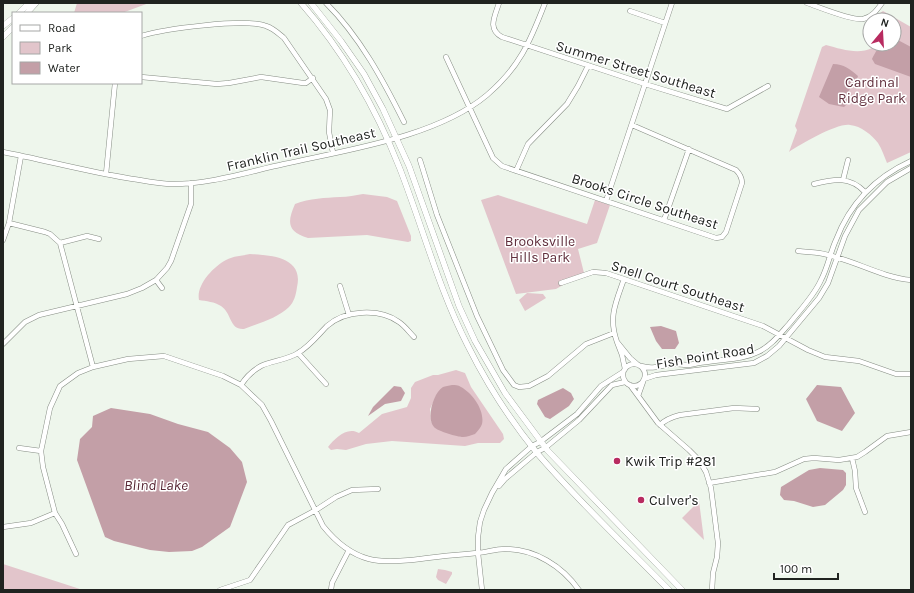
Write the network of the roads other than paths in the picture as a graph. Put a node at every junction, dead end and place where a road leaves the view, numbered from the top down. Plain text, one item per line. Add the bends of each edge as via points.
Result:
1 (29, 3) edge
2 (36, 3) edge
3 (301, 3) edge
4 (312, 3) edge
5 (326, 3) edge
6 (499, 3) edge
7 (545, 3) edge
8 (672, 3) edge
9 (807, 3) edge
10 (882, 3) edge
11 (630, 11) dead end
12 (20, 12) edge
13 (28, 12) edge
14 (12, 19) edge
15 (665, 23) junction
16 (3, 26) edge
17 (12, 28) edge
18 (3, 36) edge
19 (142, 36) edge
20 (528, 46) junction
21 (446, 57) dead end
22 (588, 66) junction
23 (142, 77) edge
24 (313, 78) junction
25 (115, 84) edge
26 (645, 84) junction
27 (768, 86) dead end
28 (469, 107) junction
29 (404, 122) dead end
30 (632, 125) junction
31 (397, 138) junction
32 (388, 140) junction
33 (688, 149) junction
34 (3, 152) edge
35 (333, 153) junction
36 (21, 156) junction
37 (420, 160) dead end
38 (848, 160) dead end
39 (911, 161) edge
40 (911, 168) edge
41 (516, 171) junction
42 (106, 174) junction
43 (844, 180) junction
44 (191, 183) junction
45 (814, 184) dead end
46 (865, 192) junction
47 (606, 201) junction
48 (664, 220) junction
49 (9, 223) junction
50 (99, 239) dead end
51 (3, 240) edge
52 (60, 243) junction
53 (798, 251) dead end
54 (830, 256) junction
55 (837, 258) junction
56 (624, 279) junction
57 (156, 280) junction
58 (911, 280) edge
59 (561, 283) dead end
60 (340, 286) dead end
61 (162, 288) dead end
62 (76, 306) junction
63 (349, 314) junction
64 (614, 333) junction
65 (779, 335) junction
66 (414, 337) dead end
67 (786, 338) junction
68 (617, 342) junction
69 (3, 344) edge
70 (298, 354) junction
71 (639, 365) junction
72 (92, 367) junction
73 (624, 371) junction
74 (911, 374) edge
75 (644, 380) junction
76 (625, 382) junction
77 (326, 384) dead end
78 (241, 385) junction
79 (630, 385) junction
80 (638, 396) junction
81 (757, 409) dead end
82 (660, 425) junction
83 (911, 432) edge
84 (540, 442) junction
85 (532, 446) junction
86 (19, 448) dead end
87 (544, 448) junction
88 (41, 451) junction
89 (537, 452) junction
90 (852, 458) junction
91 (709, 483) junction
92 (378, 489) dead end
93 (492, 493) junction
94 (316, 510) junction
95 (865, 512) dead end
96 (55, 513) junction
97 (3, 527) edge
98 (349, 550) junction
99 (478, 553) junction
100 (76, 554) dead end
101 (220, 590) edge
102 (331, 590) edge
103 (482, 590) edge
104 (579, 590) edge
105 (669, 590) edge
106 (682, 590) edge
107 (712, 590) edge

1 - 12 main road
2 - 13 main road
3 - 32 main road via 346,62
4 - 31 main road via 364,74
5 - 29 street via 372,62
6 - 20 street, Summer Street Southeast via 493,22 495,32
7 - 20 street, Franklin Trail Southeast
8 - 15 street
9 - 10 street via 863,19 875,13
11 - 15 street
14 - 16 main road
15 - 26 street
17 - 18 main road
19 - 24 street via 154,32 220,25 265,26 284,38
20 - 22 street, Summer Street Southeast
20 - 28 street, Franklin Trail Southeast via 518,63 500,83
21 - 28 street, Brooks Circle Southeast
22 - 26 street, Summer Street Southeast
22 - 41 street via 567,104 528,144
23 - 24 street via 217,84 255,78 306,83
24 - 35 street via 326,98 330,110 329,132
25 - 42 street
26 - 27 street, Summer Street Southeast via 727,109
26 - 30 street
28 - 31 street, Franklin Trail Southeast via 422,130
28 - 41 street, Brooks Circle Southeast via 493,158 502,166
30 - 33 street, Brooks Circle Southeast
30 - 47 street
31 - 32 street, Franklin Trail Southeast
31 - 84 main road via 459,306 505,393
32 - 35 street, Franklin Trail Southeast
32 - 85 main road via 450,309 477,364
33 - 48 street
33 - 48 street, Brooks Circle Southeast via 740,174 742,183 726,232 722,237 716,238
34 - 36 street, Franklin Trail Southeast
35 - 44 street, Franklin Trail Southeast
36 - 42 street, Franklin Trail Southeast
36 - 49 street
37 - 64 street via 477,316 503,370 514,385 524,387 548,376 586,344
38 - 43 street
39 - 46 street, Fish Point Road via 887,174
40 - 55 street, Fish Point Road via 887,182 859,210
41 - 47 street, Brooks Circle Southeast
42 - 44 street, Franklin Trail Southeast via 160,183
43 - 45 street
43 - 46 street via 856,183
44 - 57 street via 191,204 171,261
46 - 54 street, Fish Point Road via 844,220
47 - 48 street, Brooks Circle Southeast
49 - 51 street
49 - 52 street via 45,232
50 - 52 street via 87,236
52 - 62 street
53 - 54 street
54 - 55 street
54 - 65 street, Fish Point Road via 827,269 813,294
55 - 58 street via 885,276
55 - 67 street, Fish Point Road via 828,283 819,298
56 - 59 street, Snell Court Southeast via 593,272
56 - 64 street via 612,315
56 - 65 street, Snell Court Southeast via 763,326
57 - 61 street
57 - 62 street via 127,294
60 - 63 street
62 - 69 street via 32,318
62 - 72 street
63 - 66 street via 384,314 399,322
63 - 70 street via 328,326
64 - 68 street
65 - 67 street, Snell Court Southeast
65 - 71 street, Fish Point Road via 758,352 742,358 650,369
67 - 74 street, Snell Court Southeast via 825,357 859,361 896,374
67 - 75 street, Fish Point Road via 767,356 754,363 656,375
68 - 71 street
68 - 73 street
70 - 77 street
70 - 78 street via 262,366 248,375
71 - 73 street via 630,364
71 - 75 street via 645,372
72 - 78 street via 128,359 164,356 223,376
72 - 88 street via 60,386 50,408
73 - 76 street
73 - 84 street via 601,386 577,414
75 - 79 street via 636,386
75 - 80 street
76 - 79 street
76 - 87 street via 612,385 579,420
78 - 94 street via 267,414
79 - 80 street
80 - 82 street
81 - 82 street via 734,408 673,416
82 - 91 street via 699,460
83 - 90 street via 887,436 866,452
84 - 85 street
84 - 87 main road
85 - 89 main road
85 - 93 street via 506,469
86 - 88 street
87 - 89 street
87 - 106 main road
88 - 96 street
89 - 93 street
89 - 105 main road
90 - 91 street via 804,459 775,472
90 - 95 street via 856,488
91 - 107 street via 718,543
92 - 94 street via 352,490
93 - 99 street via 480,522
94 - 98 street via 330,535
94 - 101 street via 288,525 250,580
96 - 97 street via 31,523
96 - 100 street
98 - 99 street via 369,559 390,561
98 - 102 street
99 - 103 street
99 - 104 street via 505,549 536,555 560,569

